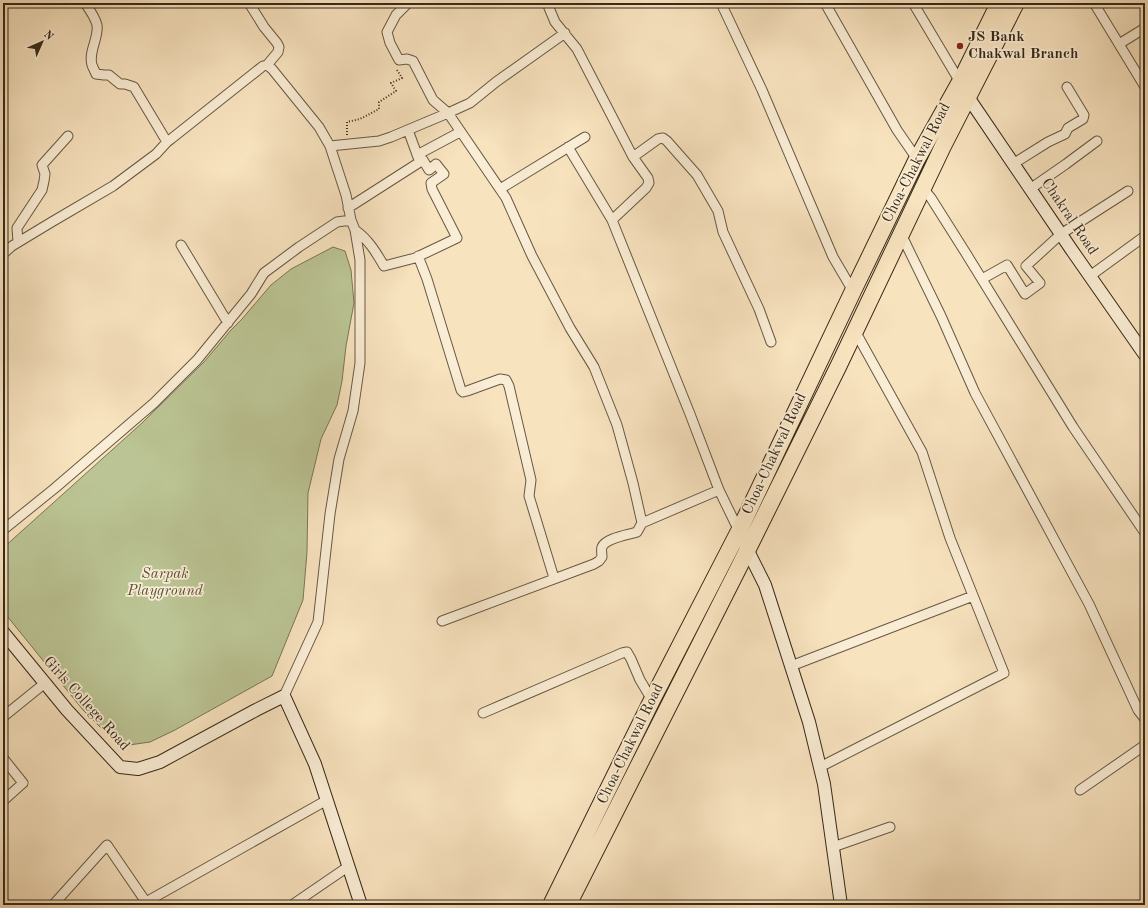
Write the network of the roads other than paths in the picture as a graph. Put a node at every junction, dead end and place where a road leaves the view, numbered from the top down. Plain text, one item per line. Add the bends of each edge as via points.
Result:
1 (85, 3) edge
2 (249, 3) edge
3 (408, 3) edge
4 (547, 3) edge
5 (721, 3) edge
6 (826, 3) edge
7 (913, 3) edge
8 (999, 3) edge
9 (1016, 3) edge
10 (1094, 3) edge
11 (1145, 28) edge
12 (565, 33) junction
13 (1119, 44) junction
14 (267, 65) junction
15 (960, 82) junction
16 (1067, 87) dead end
17 (1145, 87) edge
18 (968, 97) junction
19 (448, 113) junction
20 (408, 130) junction
21 (460, 132) junction
22 (68, 136) dead end
23 (584, 137) dead end
24 (1097, 141) dead end
25 (166, 142) junction
26 (330, 146) junction
27 (568, 147) junction
28 (633, 157) junction
29 (418, 158) junction
30 (917, 159) junction
31 (1013, 164) junction
32 (923, 188) junction
33 (500, 189) junction
34 (1030, 189) junction
35 (1128, 191) dead end
36 (348, 208) junction
37 (350, 220) junction
38 (612, 220) junction
39 (355, 230) junction
40 (902, 234) junction
41 (1061, 234) junction
42 (1145, 236) edge
43 (18, 242) junction
44 (181, 245) dead end
45 (3, 254) edge
46 (418, 256) junction
47 (1090, 276) junction
48 (982, 280) junction
49 (853, 292) junction
50 (228, 323) junction
51 (855, 331) junction
52 (771, 342) dead end
53 (1145, 355) edge
54 (719, 490) junction
55 (642, 523) junction
56 (3, 530) edge
57 (739, 531) junction
58 (1145, 533) edge
59 (748, 550) junction
60 (554, 578) junction
61 (973, 596) junction
62 (442, 621) dead end
63 (3, 632) edge
64 (791, 666) junction
65 (44, 683) junction
66 (284, 696) junction
67 (652, 700) junction
68 (1142, 708) edge
69 (483, 713) dead end
70 (3, 716) edge
71 (1145, 719) edge
72 (1145, 744) edge
73 (3, 758) edge
74 (820, 767) junction
75 (1080, 790) dead end
76 (327, 800) junction
77 (3, 801) edge
78 (890, 827) dead end
79 (833, 847) junction
80 (349, 866) junction
81 (147, 903) edge
82 (53, 905) edge
83 (292, 905) edge
84 (361, 905) edge
85 (552, 905) edge
86 (568, 905) edge
87 (841, 905) edge

1 - 25 street via 97,26 92,54 96,74 109,75 120,84 134,87
2 - 14 street via 279,47
3 - 19 street via 396,15 387,32 390,43 399,60 413,61 433,100
4 - 12 street via 555,22
5 - 49 street via 762,90 833,257
6 - 30 street via 897,130
7 - 15 street
8 - 15 highway, Choa-Chakwal Road
9 - 18 highway
10 - 13 street
11 - 13 street
12 - 19 street via 470,103
12 - 28 street via 578,49
13 - 17 street
14 - 25 street
14 - 26 street via 319,127
15 - 30 highway, Choa-Chakwal Road
16 - 31 street via 1081,109 1083,119 1068,128 1065,134
18 - 31 street, Chakral Road
18 - 32 highway
19 - 20 street
19 - 21 street
20 - 26 street via 379,141
20 - 29 street
21 - 29 street
21 - 33 street
22 - 43 street via 42,166 45,174 42,190 17,228
23 - 27 street
24 - 34 street
25 - 43 street via 156,154 113,186
26 - 36 street
27 - 33 street
27 - 38 street
28 - 38 street via 649,183
28 - 52 street via 663,138 697,175 718,211 723,232 759,309
29 - 36 street
29 - 46 street via 423,160 429,170 436,164 444,174 432,183 432,189 457,238
30 - 49 highway, Choa-Chakwal Road
31 - 34 street, Chakral Road
32 - 40 highway
32 - 48 street
33 - 55 street via 570,328 594,367 617,425
34 - 41 street, Chakral Road
35 - 41 street
36 - 37 street
37 - 39 street
37 - 50 street via 337,222 264,273
38 - 54 street
39 - 46 street via 371,244 384,266
39 - 66 street via 360,260 360,363 353,410 339,459 318,622
40 - 51 highway
40 - 68 street via 975,392
41 - 47 street, Chakral Road
41 - 48 street via 1026,266 1040,283 1025,294 1007,265
42 - 47 street
43 - 45 street
44 - 50 street
46 - 60 street via 460,390 467,391 500,379 506,380 509,386 531,480 529,496
47 - 53 street, Chakral Road
48 - 58 street via 1073,427
49 - 57 highway, Choa-Chakwal Road
50 - 56 street via 197,360 154,403
51 - 59 highway
51 - 61 street via 922,452 950,538
54 - 55 street
54 - 57 street
55 - 60 street via 637,532 609,540 603,546 599,561
57 - 59 street
57 - 67 highway, Choa-Chakwal Road
59 - 64 street via 765,585
59 - 86 highway
60 - 62 street
61 - 64 street
61 - 74 street via 1004,673
63 - 65 street, Girls College Road
64 - 74 street
65 - 66 street, Girls College Road via 120,767 138,769 160,762
65 - 70 street
66 - 76 street via 315,764
67 - 69 street via 626,652
67 - 85 highway, Choa-Chakwal Road
68 - 71 street
72 - 75 street
73 - 77 street via 23,783
74 - 79 street
76 - 80 street
76 - 81 street
78 - 79 street
79 - 87 street
80 - 83 street
80 - 84 street
81 - 82 street via 107,845

